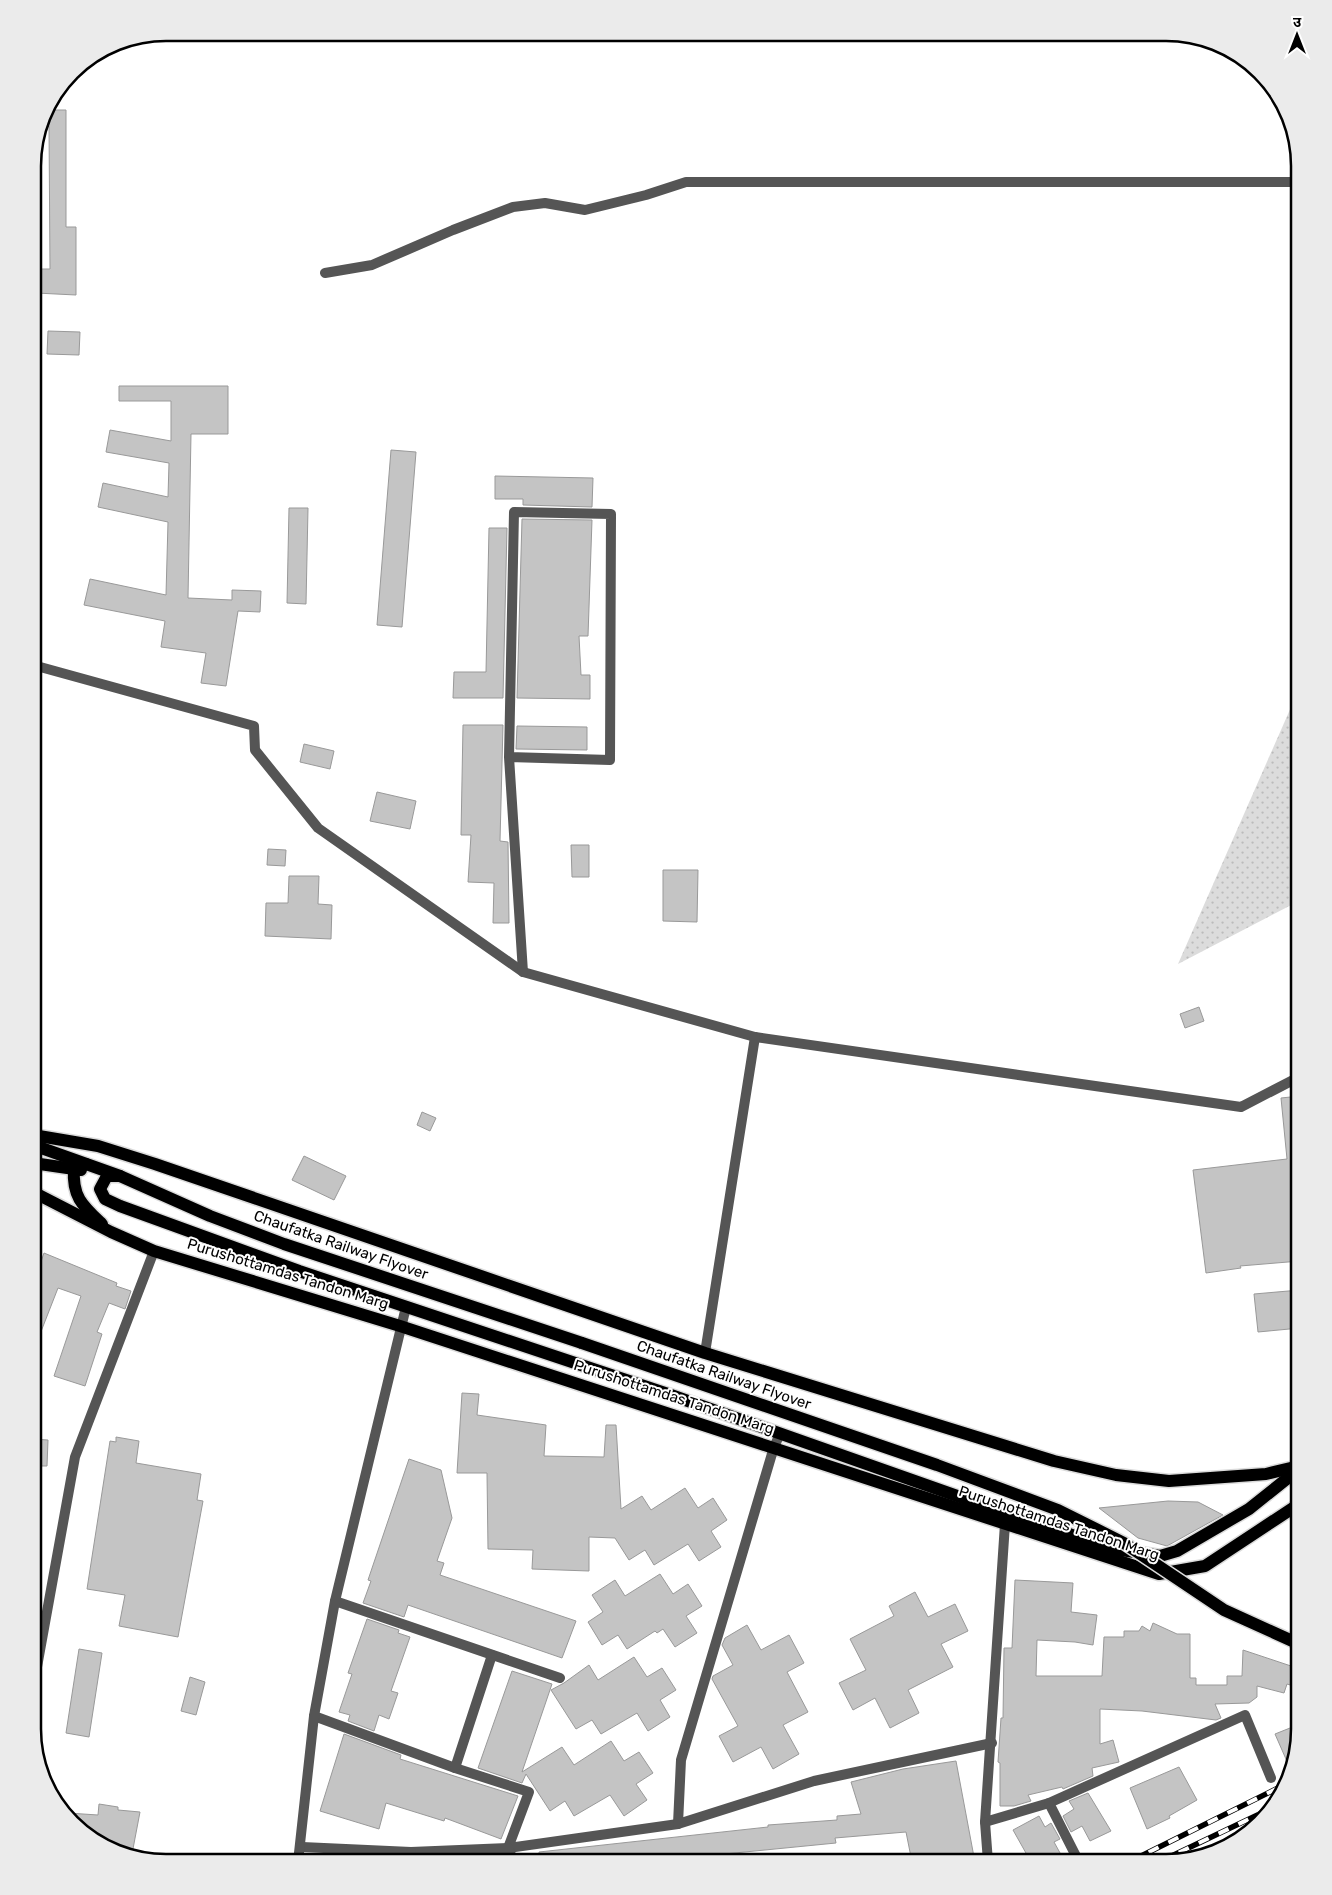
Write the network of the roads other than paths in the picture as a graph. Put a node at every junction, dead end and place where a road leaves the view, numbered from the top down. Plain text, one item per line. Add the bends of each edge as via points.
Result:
1 (1291, 182) edge
2 (324, 273) dead end
3 (42, 667) edge
4 (509, 757) junction
5 (523, 972) junction
6 (756, 1037) junction
7 (1291, 1082) edge
8 (41, 1136) edge
9 (41, 1149) edge
10 (41, 1164) edge
11 (80, 1166) junction
12 (120, 1176) junction
13 (41, 1196) edge
14 (111, 1232) junction
15 (154, 1251) junction
16 (406, 1307) junction
17 (400, 1326) junction
18 (705, 1353) junction
19 (780, 1434) junction
20 (774, 1447) junction
21 (1291, 1469) edge
22 (1291, 1474) edge
23 (1291, 1510) edge
24 (1005, 1524) junction
25 (335, 1601) junction
26 (41, 1640) edge
27 (1291, 1640) edge
28 (492, 1655) junction
29 (560, 1678) dead end
30 (314, 1716) junction
31 (992, 1743) junction
32 (455, 1768) junction
33 (1271, 1778) dead end
34 (1049, 1803) junction
35 (985, 1822) junction
36 (678, 1824) junction
37 (302, 1847) junction
38 (508, 1848) junction
39 (300, 1853) edge
40 (369, 1853) edge
41 (450, 1853) edge
42 (510, 1853) edge
43 (987, 1854) edge
44 (1074, 1854) edge

1 - 2 street via 686,182 585,210 545,203 513,207 372,264
3 - 5 street via 254,726 255,750 318,828
4 - 4 street via 514,512 611,514 610,760
4 - 5 street
5 - 6 street
6 - 7 street via 1241,1107
6 - 18 street
8 - 18 main road via 98,1146 155,1164
9 - 11 main road
10 - 11 main road
11 - 12 main road, Chaufatka Railway Flyover
11 - 14 main road via 74,1180 81,1204
12 - 16 main road via 107,1176 103,1180 100,1189 105,1199 289,1268
12 - 27 main road, Chaufatka Railway Flyover, bridge via 284,1244 937,1465 1058,1510 1124,1542 1224,1610
13 - 14 main road, Purushottamdas Tandon Marg
14 - 15 main road, Purushottamdas Tandon Marg
15 - 17 main road, Purushottamdas Tandon Marg
15 - 26 street via 75,1456
16 - 17 street
16 - 19 main road
17 - 20 main road, Purushottamdas Tandon Marg
17 - 25 street
18 - 21 main road via 1045,1459 1116,1475 1169,1481 1266,1474
19 - 20 street
19 - 22 main road via 1083,1539 1115,1549 1160,1556 1177,1551 1249,1509
20 - 24 main road, Purushottamdas Tandon Marg
20 - 36 street via 681,1760
23 - 24 main road, Purushottamdas Tandon Marg via 1204,1566 1159,1574
24 - 31 street
25 - 28 street
25 - 30 street
28 - 29 street
28 - 32 street
30 - 32 street
30 - 37 street
31 - 35 street
31 - 36 street via 814,1781
32 - 38 street via 529,1792
33 - 34 street via 1245,1715
34 - 35 street
34 - 44 street
35 - 43 street
36 - 38 street
37 - 39 street
37 - 40 street
38 - 41 street
38 - 42 street

